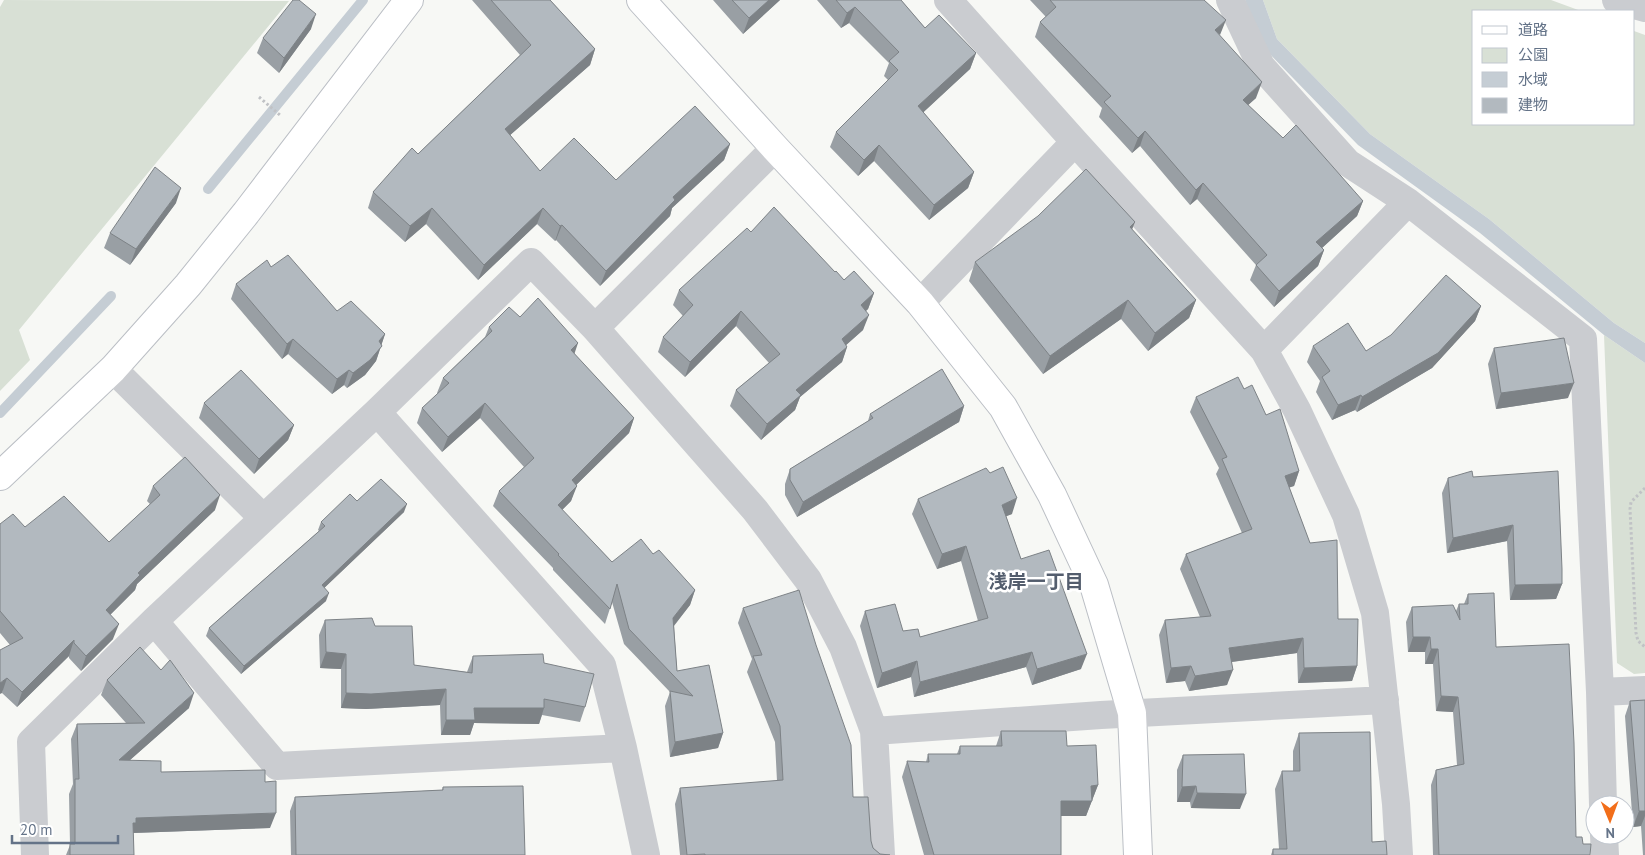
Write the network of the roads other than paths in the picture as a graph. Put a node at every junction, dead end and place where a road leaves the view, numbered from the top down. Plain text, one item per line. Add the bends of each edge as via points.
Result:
1 (409, 0) edge
2 (642, 0) edge
3 (948, 0) edge
4 (1230, 0) edge
5 (1616, 0) edge
6 (1645, 8) edge
7 (1075, 142) junction
8 (775, 148) junction
9 (1408, 202) junction
10 (920, 302) junction
11 (595, 328) junction
12 (1264, 350) junction
13 (113, 369) junction
14 (377, 412) junction
15 (0, 476) edge
16 (263, 518) junction
17 (154, 621) junction
18 (1645, 690) edge
19 (1600, 692) junction
20 (1385, 700) junction
21 (1132, 713) junction
22 (874, 731) junction
23 (623, 748) junction
24 (1604, 795) edge
25 (35, 855) edge
26 (646, 855) edge
27 (881, 855) edge
28 (1138, 855) edge
29 (1398, 855) edge

1 - 13 street via 241,220
2 - 8 street
3 - 7 street
4 - 9 street via 1261,66 1348,163
5 - 6 street
7 - 10 street
7 - 12 street
8 - 10 street
8 - 11 street
9 - 12 street
9 - 19 street via 1583,339
10 - 21 street via 1003,407 1052,495 1094,585
11 - 14 street via 531,262
11 - 22 street via 755,510 808,580 843,647
12 - 20 street via 1298,410 1346,515 1375,613
13 - 15 street
13 - 16 street
14 - 16 street
14 - 23 street via 602,665
16 - 17 street
17 - 23 street via 277,766
17 - 25 street via 31,742
18 - 19 street
19 - 24 street
20 - 21 street
20 - 29 street
21 - 22 street
21 - 28 street
22 - 27 street
23 - 26 street

